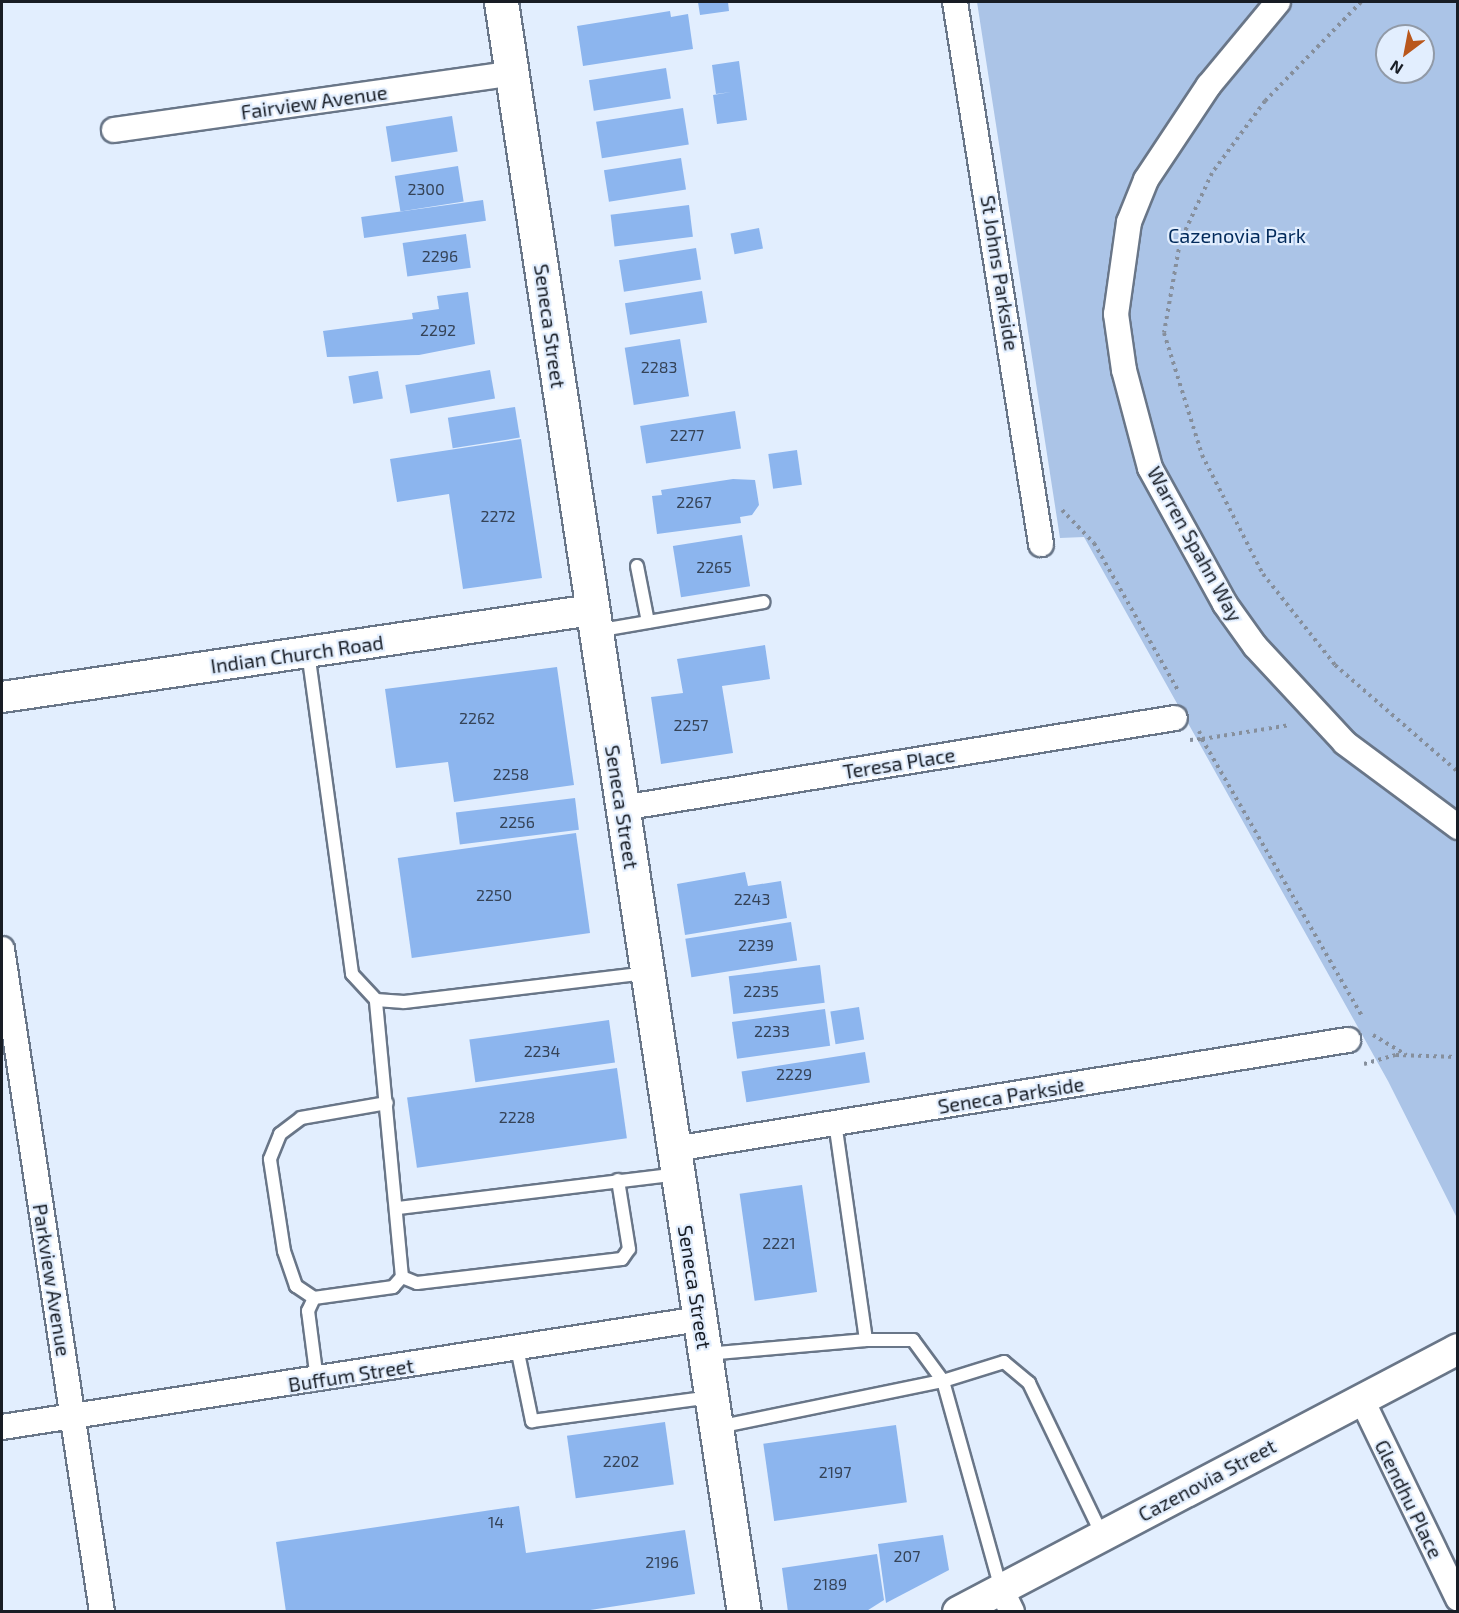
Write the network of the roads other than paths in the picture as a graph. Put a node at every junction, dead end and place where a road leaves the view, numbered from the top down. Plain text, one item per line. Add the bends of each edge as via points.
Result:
1 (501, 2) edge
2 (955, 2) edge
3 (1278, 2) edge
4 (513, 73) junction
5 (114, 130) dead end
6 (1041, 544) dead end
7 (637, 566) dead end
8 (764, 602) dead end
9 (594, 621) junction
10 (648, 622) junction
11 (308, 652) junction
12 (2, 697) edge
13 (1185, 714) road end
14 (622, 808) junction
15 (1458, 827) edge
16 (2, 949) edge
17 (647, 973) junction
18 (376, 1000) junction
19 (1348, 1040) road end
20 (387, 1104) junction
21 (835, 1124) junction
22 (676, 1162) junction
23 (618, 1180) junction
24 (398, 1208) junction
25 (402, 1277) junction
26 (314, 1299) junction
27 (700, 1319) junction
28 (866, 1340) junction
29 (517, 1348) junction
30 (1458, 1349) edge
31 (706, 1354) junction
32 (316, 1380) junction
33 (943, 1382) junction
34 (1361, 1398) junction
35 (714, 1412) junction
36 (72, 1418) junction
37 (2, 1428) edge
38 (1102, 1535) junction
39 (1458, 1599) edge
40 (1006, 1600) edge
41 (102, 1611) edge
42 (744, 1611) edge
43 (958, 1611) edge

1 - 4 main road, Seneca Street
2 - 6 street, St Johns Parkside
3 - 15 street, Warren Spahn Way via 1209,85 1146,180 1133,211 1116,314 1124,370 1150,468 1219,595 1256,646 1345,743
4 - 5 street, Fairview Avenue
4 - 9 main road, Seneca Street
7 - 10 lane
8 - 10 lane
9 - 10 lane
9 - 11 street, Indian Church Road
9 - 14 main road, Seneca Street
11 - 12 street, Indian Church Road
11 - 18 lane via 352,974
13 - 14 street, Teresa Place
14 - 17 main road, Seneca Street
16 - 36 street, Parkview Avenue
17 - 18 lane via 404,1002
17 - 22 main road, Seneca Street
18 - 20 lane
19 - 21 street, Seneca Parkside
20 - 24 lane
20 - 26 lane via 301,1118 280,1134 270,1159 284,1251 296,1286
21 - 22 street, Seneca Parkside
21 - 28 lane
22 - 23 lane
22 - 27 main road, Seneca Street
23 - 24 lane
23 - 25 lane via 629,1249 622,1259 417,1283
24 - 25 lane
25 - 26 lane via 393,1287
26 - 32 lane via 308,1311
27 - 29 street, Buffum Street
27 - 31 main road, Seneca Street
28 - 31 lane
28 - 33 lane via 913,1340
29 - 32 street, Buffum Street
29 - 35 lane via 532,1421
30 - 34 street, Cazenovia Street
31 - 35 main road, Seneca Street
32 - 36 street, Buffum Street
33 - 35 lane via 904,1393
33 - 38 lane via 1004,1362 1029,1383
33 - 40 lane
34 - 38 street, Cazenovia Street
34 - 39 street, Glendhu Place
35 - 42 main road, Seneca Street
36 - 37 street, Buffum Street
36 - 41 street, Parkview Avenue
38 - 40 street, Cazenovia Street
40 - 43 street, Cazenovia Street

